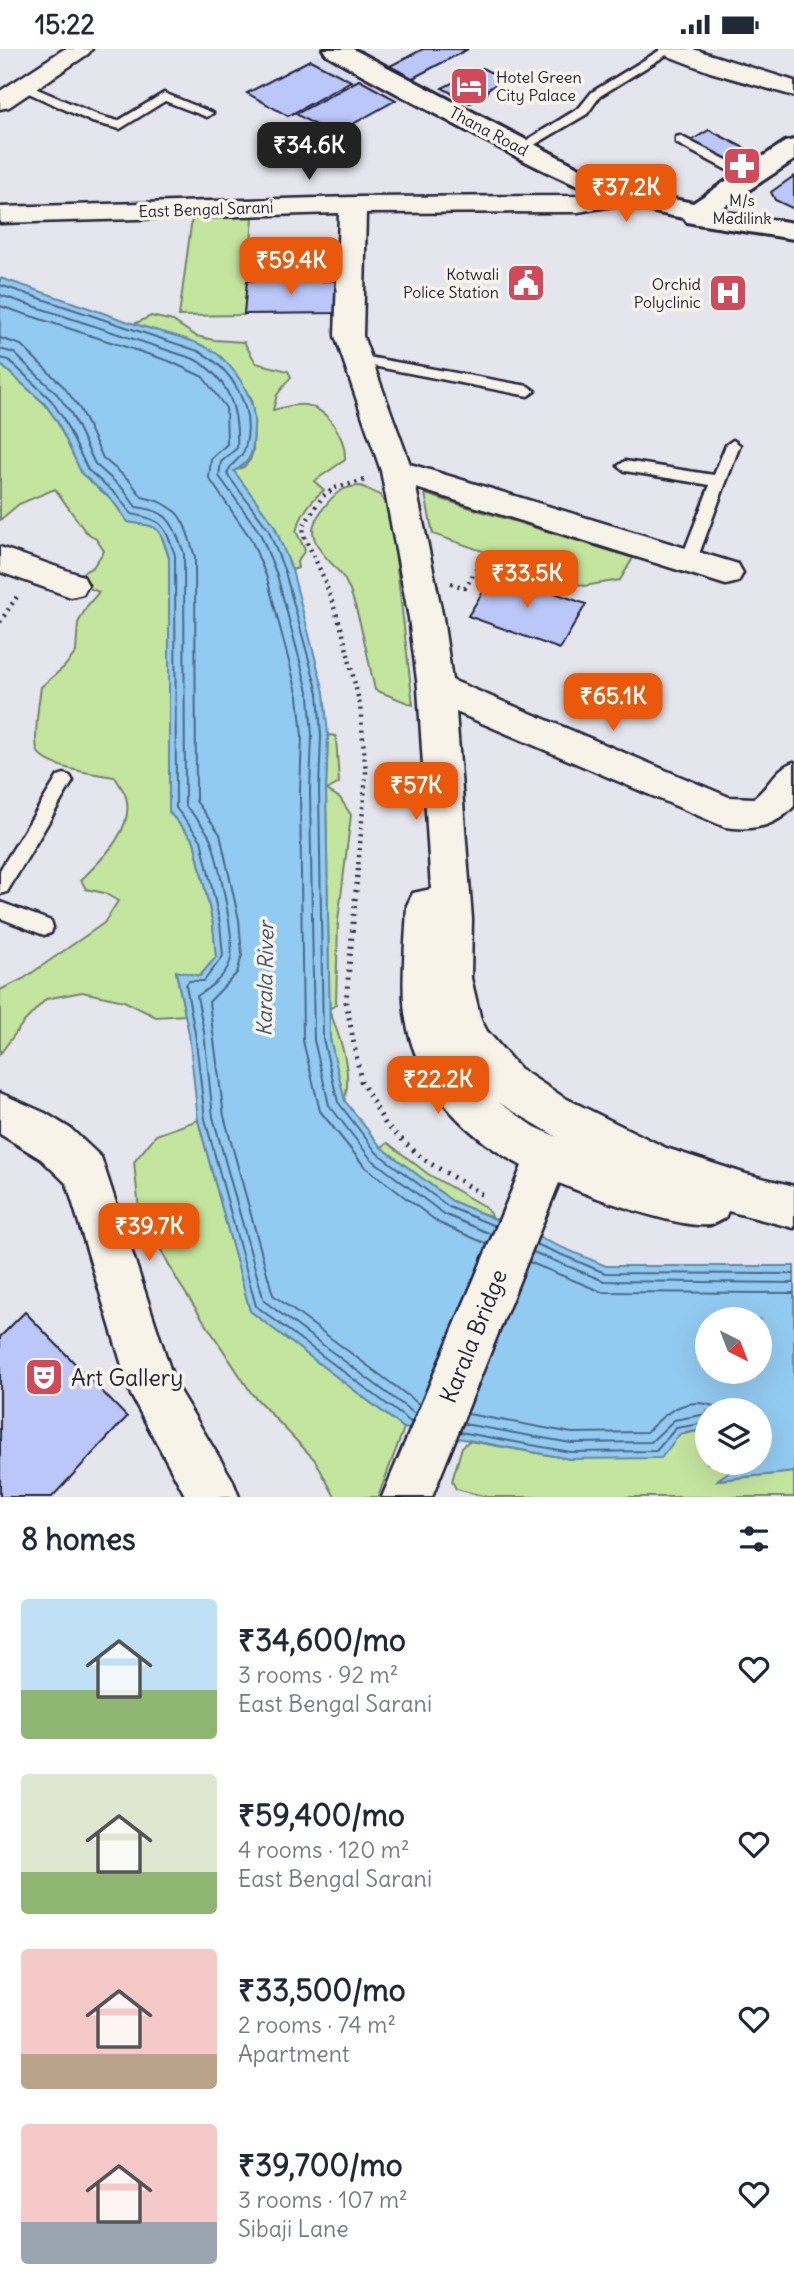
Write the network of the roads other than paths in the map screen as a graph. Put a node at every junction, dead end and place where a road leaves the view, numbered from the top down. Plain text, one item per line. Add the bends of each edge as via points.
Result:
1 (80, 49) edge
2 (334, 49) edge
3 (670, 49) edge
4 (24, 87) junction
5 (794, 89) edge
6 (0, 102) edge
7 (207, 113) dead end
8 (680, 140) dead end
9 (520, 148) junction
10 (789, 157) edge
11 (742, 183) junction
12 (621, 197) junction
13 (353, 205) junction
14 (696, 211) junction
15 (0, 215) edge
16 (755, 225) junction
17 (794, 231) edge
18 (357, 359) junction
19 (528, 391) dead end
20 (733, 445) dead end
21 (625, 466) dead end
22 (397, 471) junction
23 (719, 481) junction
24 (0, 559) edge
25 (688, 562) junction
26 (726, 573) dead end
27 (71, 585) dead end
28 (436, 688) junction
29 (439, 746) junction
30 (794, 777) edge
31 (65, 781) dead end
32 (0, 886) edge
33 (0, 911) edge
34 (44, 926) dead end
35 (0, 1113) edge
36 (543, 1165) junction
37 (793, 1206) edge
38 (214, 1497) edge
39 (407, 1497) edge

1 - 4 street
2 - 9 street, Thana Road
3 - 5 street
3 - 9 lane via 596,94 583,111
4 - 6 street
4 - 7 lane via 96,120 120,125 164,97
8 - 11 lane
9 - 12 street, Thana Road
10 - 11 street
11 - 14 street
11 - 16 street via 732,195 735,209
12 - 13 street, East Bengal Sarani via 578,204
12 - 14 street, Thana Road
13 - 15 street, East Bengal Sarani
13 - 18 street via 349,336
14 - 16 street, Thana Road
16 - 17 street, Thana Road
18 - 19 lane
18 - 22 street
20 - 23 lane
21 - 23 lane
22 - 25 street
22 - 28 street
23 - 25 lane
24 - 27 street
25 - 26 street
28 - 29 street
28 - 30 street via 725,812 742,815 770,809
29 - 36 street via 429,834 424,989 430,1037 439,1061 471,1106
29 - 37 street via 451,906 451,978 454,1001 472,1045 525,1098 657,1165 746,1196
31 - 32 lane
33 - 34 lane
35 - 38 street via 56,1144 85,1172 155,1395
36 - 37 street via 701,1202
36 - 39 street, Karala Bridge

